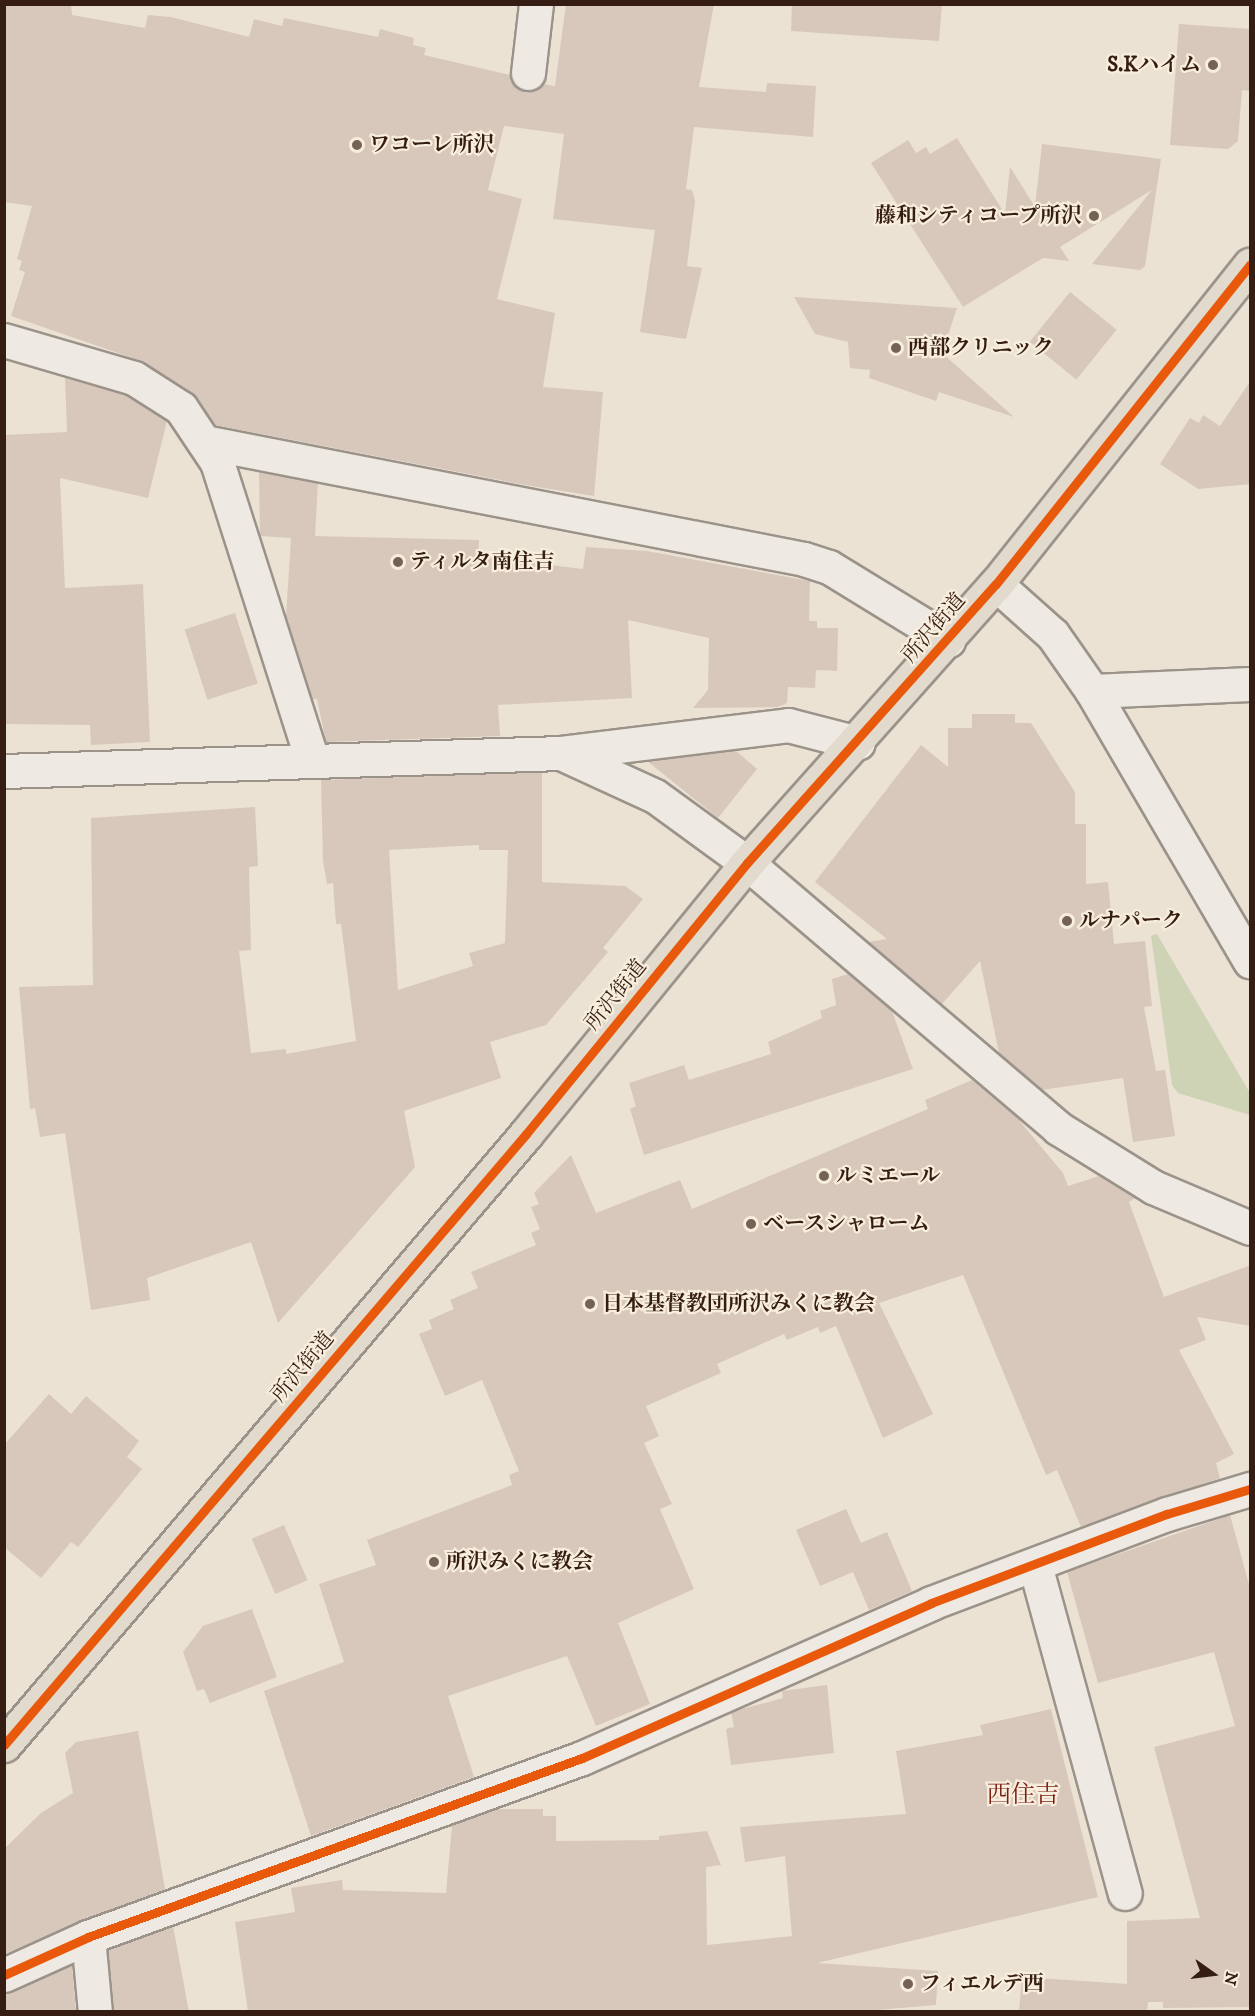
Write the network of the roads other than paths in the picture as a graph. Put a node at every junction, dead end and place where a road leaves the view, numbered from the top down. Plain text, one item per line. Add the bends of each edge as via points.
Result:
1 (536, 4) edge
2 (528, 73) dead end
3 (1251, 265) edge
4 (4, 340) edge
5 (204, 442) junction
6 (996, 584) junction
7 (948, 640) junction
8 (1251, 684) edge
9 (1092, 692) junction
10 (858, 743) junction
11 (561, 753) junction
12 (312, 760) junction
13 (4, 771) edge
14 (747, 864) junction
15 (1251, 961) edge
16 (1251, 1228) edge
17 (1251, 1489) edge
18 (1035, 1565) junction
19 (4, 1745) edge
20 (1125, 1893) dead end
21 (88, 1937) junction
22 (4, 1975) edge
23 (95, 2012) edge

1 - 2 street
3 - 6 main road, 所沢街道
4 - 5 street via 134,378 181,408
5 - 7 street via 804,559 829,567
5 - 12 street via 217,462
6 - 7 main road, 所沢街道
6 - 9 street via 1053,635
7 - 10 main road, 所沢街道
8 - 9 street
9 - 15 street
10 - 11 street via 788,725
10 - 14 main road, 所沢街道
11 - 12 street
11 - 14 street via 655,796
12 - 13 street
14 - 16 street via 1058,1128 1153,1187
14 - 19 main road, 所沢街道 via 526,1134
17 - 18 street via 1167,1514
18 - 20 street
18 - 21 street via 931,1603 576,1760
21 - 22 street
21 - 23 street

